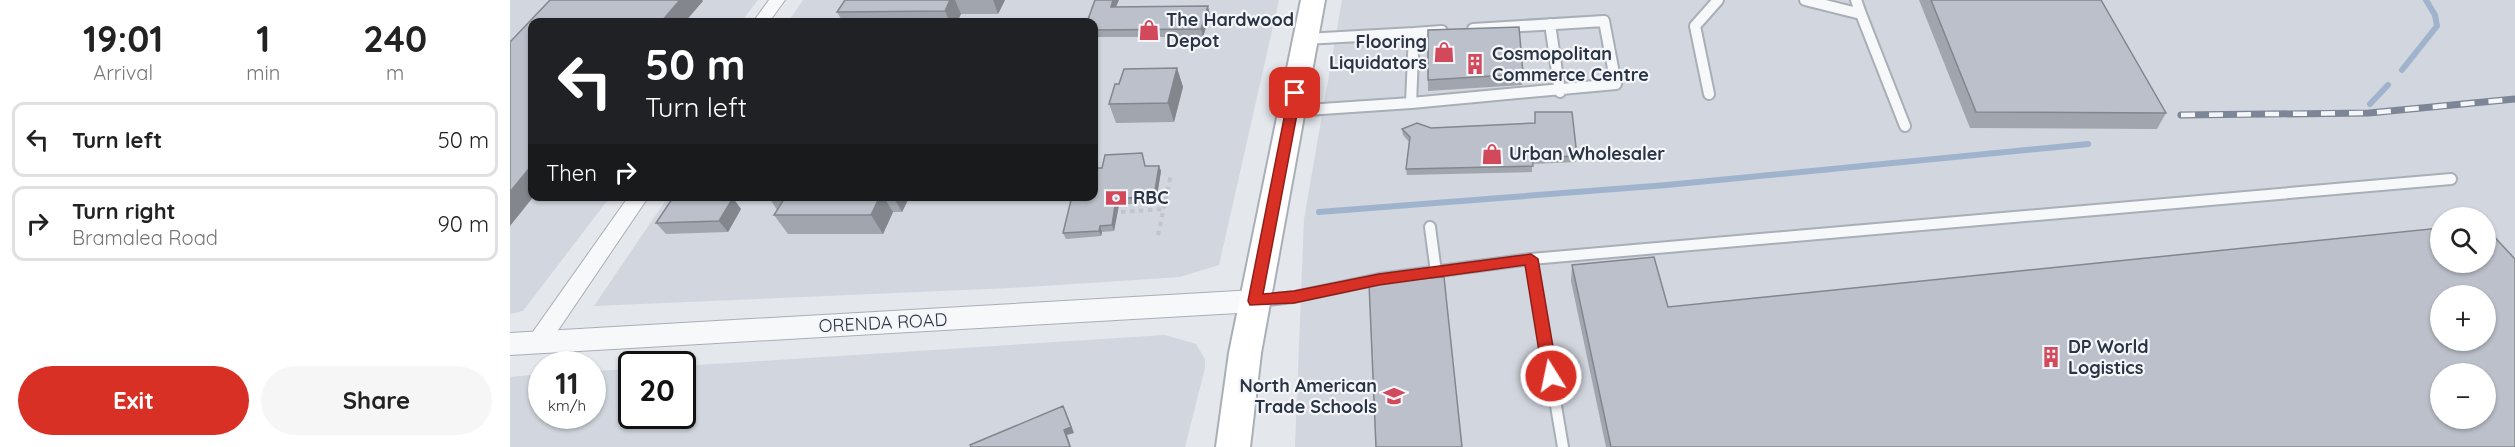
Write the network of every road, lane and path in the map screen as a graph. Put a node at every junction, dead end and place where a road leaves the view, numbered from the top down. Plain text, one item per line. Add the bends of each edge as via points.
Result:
1 (777, 0) edge
2 (1313, 0) edge
3 (1718, 0) edge
4 (1805, 0) edge
5 (1856, 0) edge
6 (1861, 14) junction
7 (764, 18) edge
8 (1550, 24) junction
9 (1459, 30) edge
10 (1448, 31) edge
11 (1414, 33) junction
12 (1305, 39) junction
13 (1560, 92) junction
14 (1709, 94) dead end
15 (1411, 103) junction
16 (1291, 111) junction
17 (1905, 126) dead end
18 (1170, 174) dead end
19 (2451, 179) dead end
20 (637, 201) edge
21 (1163, 209) junction
22 (1121, 212) dead end
23 (1430, 227) dead end
24 (1158, 235) dead end
25 (1531, 259) junction
26 (1436, 272) junction
27 (1255, 301) junction
28 (538, 342) junction
29 (510, 344) edge
30 (1233, 447) edge
31 (1563, 447) edge

1 - 7 street
2 - 12 main road
3 - 14 lane via 1695,26
4 - 6 lane
5 - 6 lane
6 - 17 lane
8 - 9 lane
8 - 13 lane
8 - 13 lane via 1604,21 1616,84
10 - 11 lane
11 - 12 lane
11 - 15 lane
12 - 16 main road
13 - 15 lane
15 - 16 lane
16 - 27 main road
18 - 21 path
19 - 25 lane
20 - 28 street
21 - 22 path
21 - 24 path
23 - 26 lane
25 - 26 lane
25 - 31 lane
26 - 27 lane
27 - 28 street, ORENDA ROAD
27 - 30 main road
28 - 29 street, ORENDA ROAD

